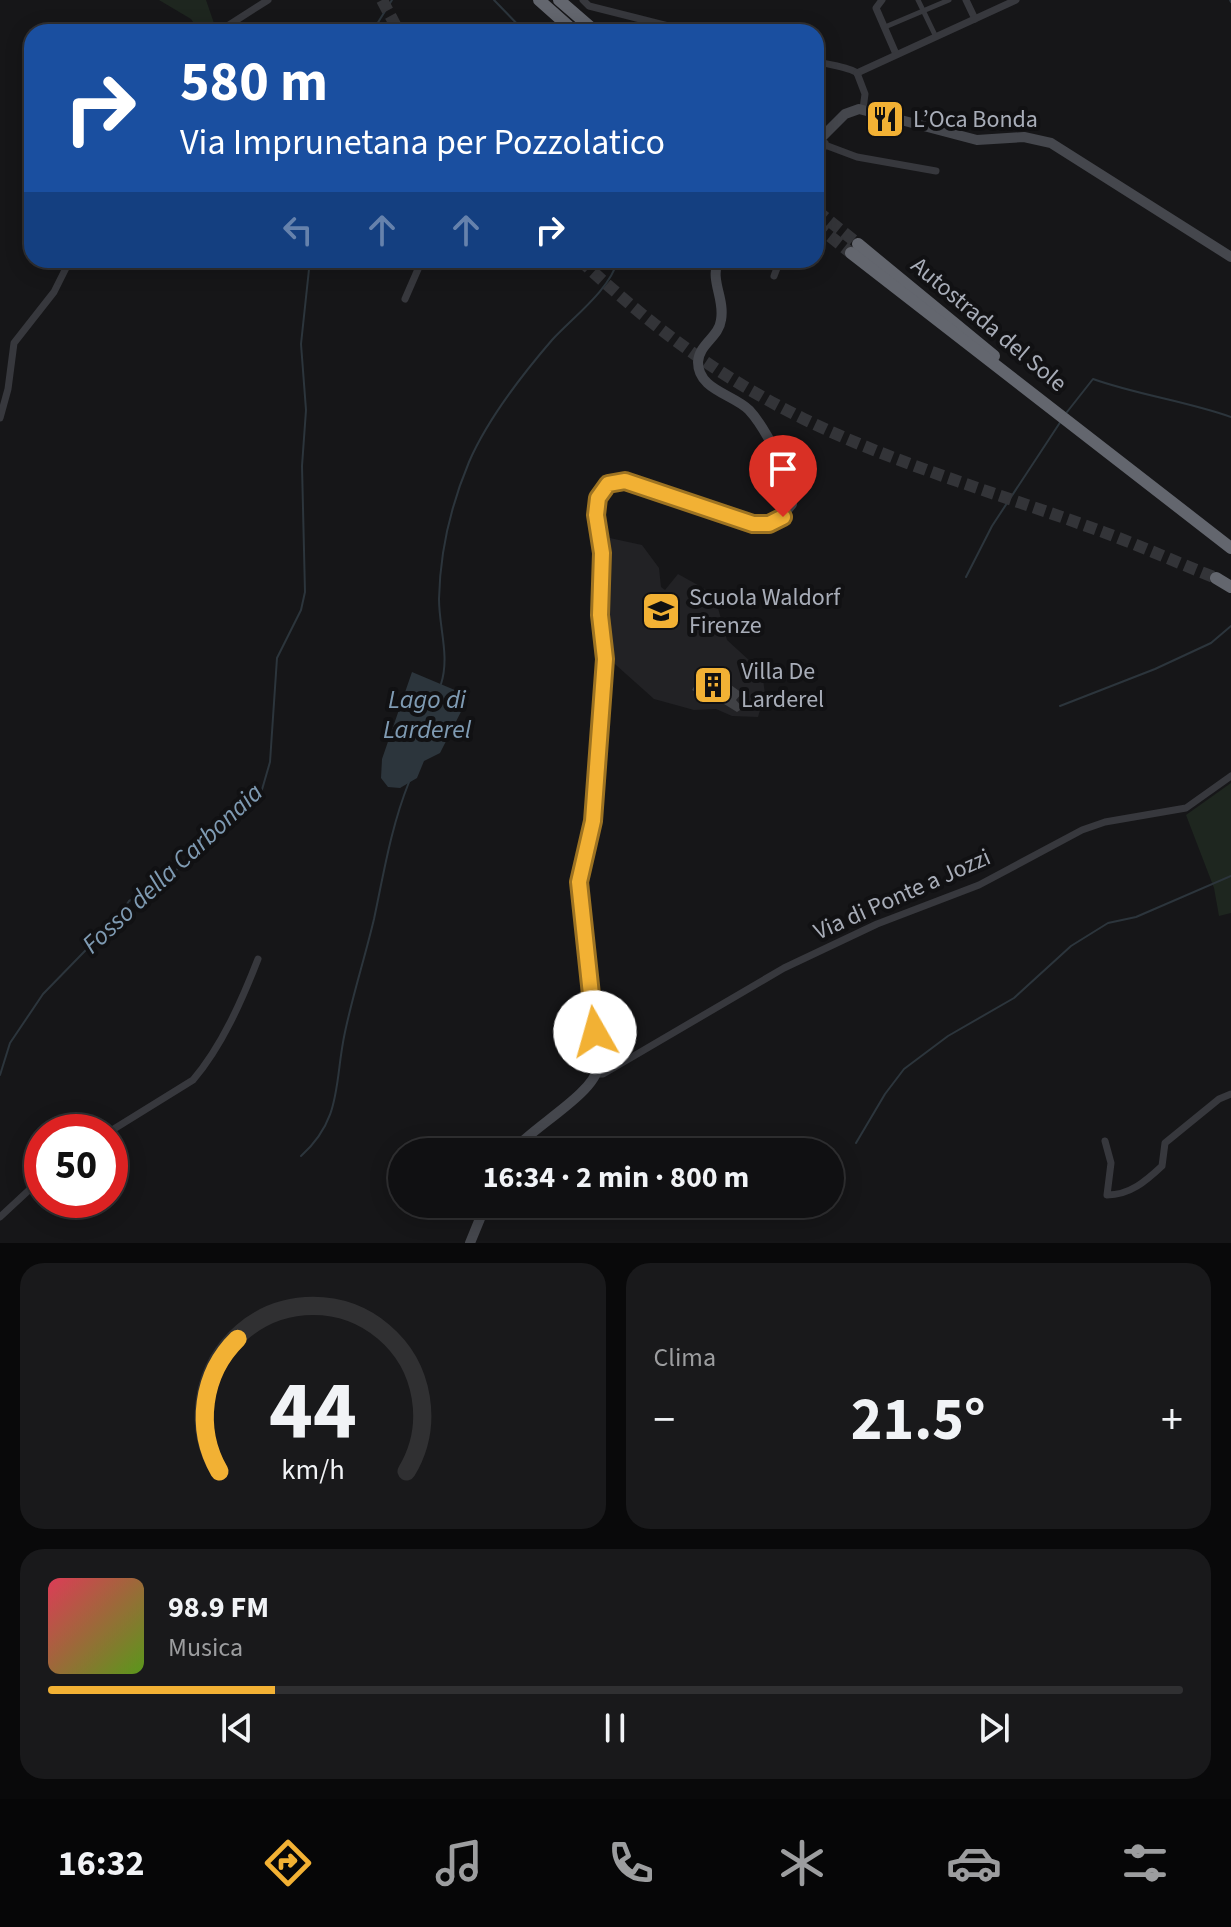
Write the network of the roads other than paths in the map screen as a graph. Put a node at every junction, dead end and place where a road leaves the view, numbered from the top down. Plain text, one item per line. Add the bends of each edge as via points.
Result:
1 (268, 0) edge
2 (539, 0) edge
3 (559, 0) edge
4 (583, 0) edge
5 (882, 0) edge
6 (918, 0) edge
7 (949, 0) edge
8 (966, 0) edge
9 (1016, 0) edge
10 (924, 11) junction
11 (975, 19) junction
12 (230, 24) edge
13 (566, 24) edge
14 (587, 24) edge
15 (660, 24) edge
16 (885, 27) junction
17 (936, 37) junction
18 (896, 54) junction
19 (824, 64) edge
20 (857, 73) junction
21 (863, 109) junction
22 (824, 138) edge
23 (824, 143) edge
24 (936, 171) dead end
25 (854, 249) tunnel mouth
26 (1231, 257) edge
27 (66, 268) edge
28 (419, 268) edge
29 (716, 268) edge
30 (777, 268) edge
31 (774, 276) dead end
32 (405, 299) dead end
33 (0, 418) edge
34 (1231, 548) edge
35 (1216, 578) tunnel mouth
36 (1231, 587) edge
37 (1231, 776) edge
38 (258, 959) dead end
39 (597, 1074) junction
40 (1231, 1094) edge
41 (128, 1120) edge
42 (525, 1138) edge
43 (1105, 1141) dead end
44 (24, 1195) edge
45 (0, 1217) edge
46 (480, 1218) edge
47 (470, 1243) edge

1 - 12 street
2 - 13 highway
3 - 14 highway
4 - 15 street
5 - 16 street via 876,8
6 - 10 street
7 - 10 street
8 - 11 street
9 - 11 street
10 - 16 street
10 - 17 street
11 - 17 street
16 - 18 street
17 - 18 street
18 - 20 street
19 - 20 street
20 - 21 street via 865,94
21 - 22 main road via 845,114
21 - 26 main road via 977,140 1031,137 1051,143
23 - 24 street via 857,157
25 - 34 highway, Autostrada del Sole
27 - 33 street via 14,343
28 - 32 street
29 - 39 main road via 721,320 700,354 700,372 708,385 754,416 793,498 783,517 764,524 625,481 608,484 598,498 605,659 593,821 579,882
30 - 31 street
35 - 36 highway
37 - 39 street, Via di Ponte a Jozzi via 1186,808 1082,830 979,885 877,924 784,968
38 - 41 street via 203,1068 193,1080
39 - 42 main road
40 - 43 street via 1165,1143 1162,1166 1143,1184 1119,1195 1107,1195 1111,1163
44 - 45 street
46 - 47 main road

